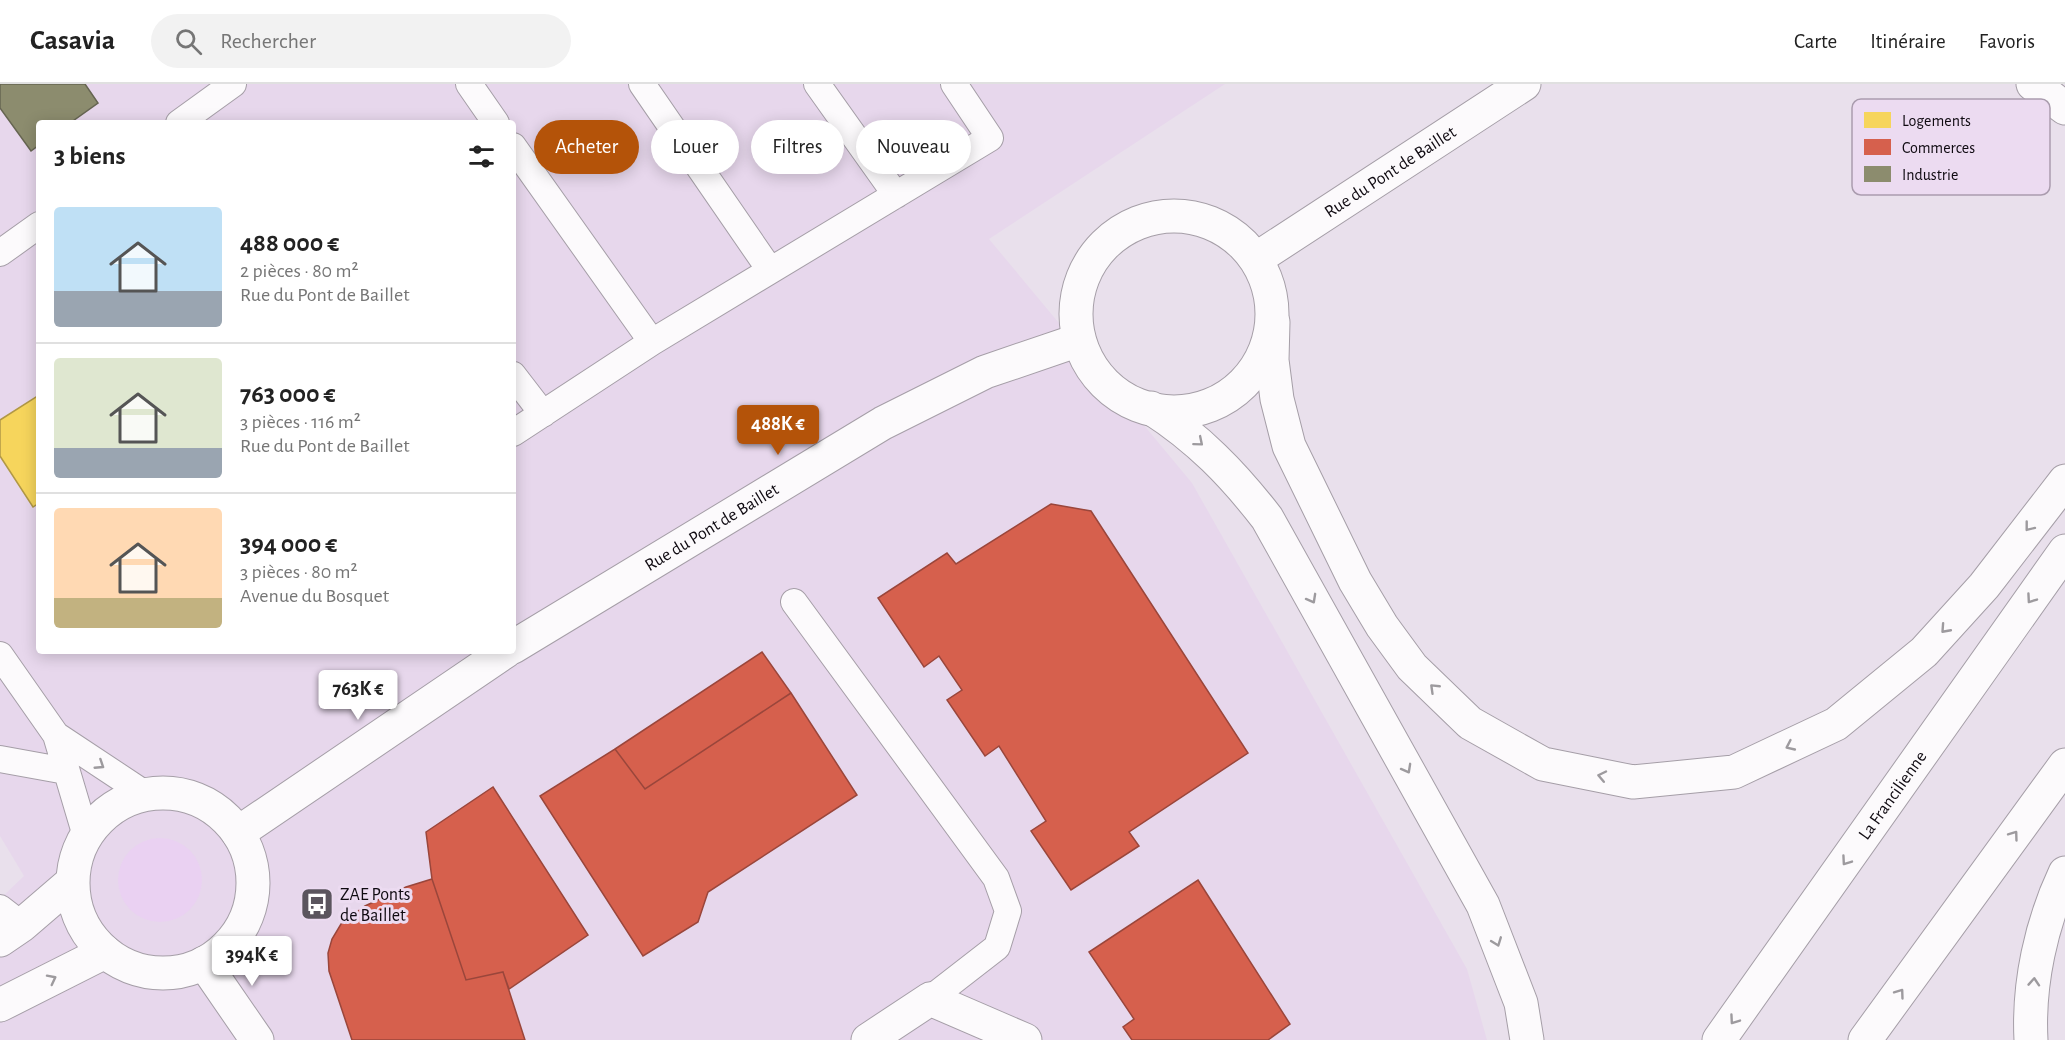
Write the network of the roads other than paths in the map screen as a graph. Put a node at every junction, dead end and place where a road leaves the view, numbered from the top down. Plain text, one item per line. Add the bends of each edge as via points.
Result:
1 (233, 84) edge
2 (469, 84) edge
3 (642, 84) edge
4 (817, 84) edge
5 (954, 84) edge
6 (1524, 84) edge
7 (2033, 84) edge
8 (2065, 108) edge
9 (183, 120) edge
10 (494, 120) edge
11 (516, 150) edge
12 (896, 195) junction
13 (36, 227) edge
14 (0, 253) edge
15 (1257, 260) junction
16 (770, 270) junction
17 (1273, 322) junction
18 (1079, 340) junction
19 (651, 342) junction
20 (516, 379) edge
21 (1152, 408) junction
22 (543, 414) junction
23 (516, 432) edge
24 (2065, 481) edge
25 (2065, 551) edge
26 (794, 602) dead end
27 (516, 644) edge
28 (502, 654) edge
29 (0, 655) edge
30 (56, 735) junction
31 (0, 759) edge
32 (2065, 765) edge
33 (66, 771) junction
34 (145, 794) junction
35 (238, 833) junction
36 (86, 836) junction
37 (2065, 873) edge
38 (72, 882) junction
39 (7, 924) edge
40 (105, 952) junction
41 (204, 963) junction
42 (930, 999) junction
43 (0, 1005) edge
44 (257, 1040) edge
45 (868, 1040) edge
46 (1025, 1040) edge
47 (1527, 1040) edge
48 (1719, 1040) edge
49 (1865, 1040) edge
50 (2031, 1040) edge

1 - 9 lane
2 - 10 lane
3 - 16 lane
4 - 12 lane
5 - 12 lane via 990,138
6 - 15 main road, Rue du Pont de Baillet
7 - 8 main road
11 - 19 lane
12 - 16 lane
13 - 14 lane
15 - 17 main road via 1269,288
15 - 18 main road via 1234,236 1205,220 1172,215 1139,222 1110,238 1089,263 1077,294 1075,327
16 - 19 lane
17 - 21 main road via 1263,357 1233,393 1203,410
24 -> 17 main road via 1984,586 1924,652 1836,724 1734,772 1633,782 1543,764 1470,723 1412,667 1382,626 1289,446 1277,399
18 - 21 main road via 1085,358 1102,382 1126,401
18 - 27 main road, Rue du Pont de Baillet via 985,372 883,423
19 - 22 lane
20 - 22 lane
21 -> 47 main road via 1206,447 1238,479 1267,518 1483,905 1521,1003
22 - 23 lane
25 -> 48 main road, La Francilienne
26 - 42 lane via 996,878 1008,911 997,947
28 - 35 main road
29 - 30 lane
30 - 33 lane
30 -> 34 lane
31 - 33 lane
49 -> 32 main road
33 - 36 lane
34 - 35 main road via 171,793 197,799 220,813
34 - 36 main road via 101,817
35 - 41 main road via 250,860 253,890 246,920 229,945
36 - 38 main road via 76,858
50 -> 37 main road via 2036,962 2055,894
38 - 39 main road
38 - 40 main road via 76,909 87,933
40 - 41 main road via 127,966 153,973 179,972
43 -> 40 main road
41 - 44 main road
42 - 45 main road
42 - 46 main road

